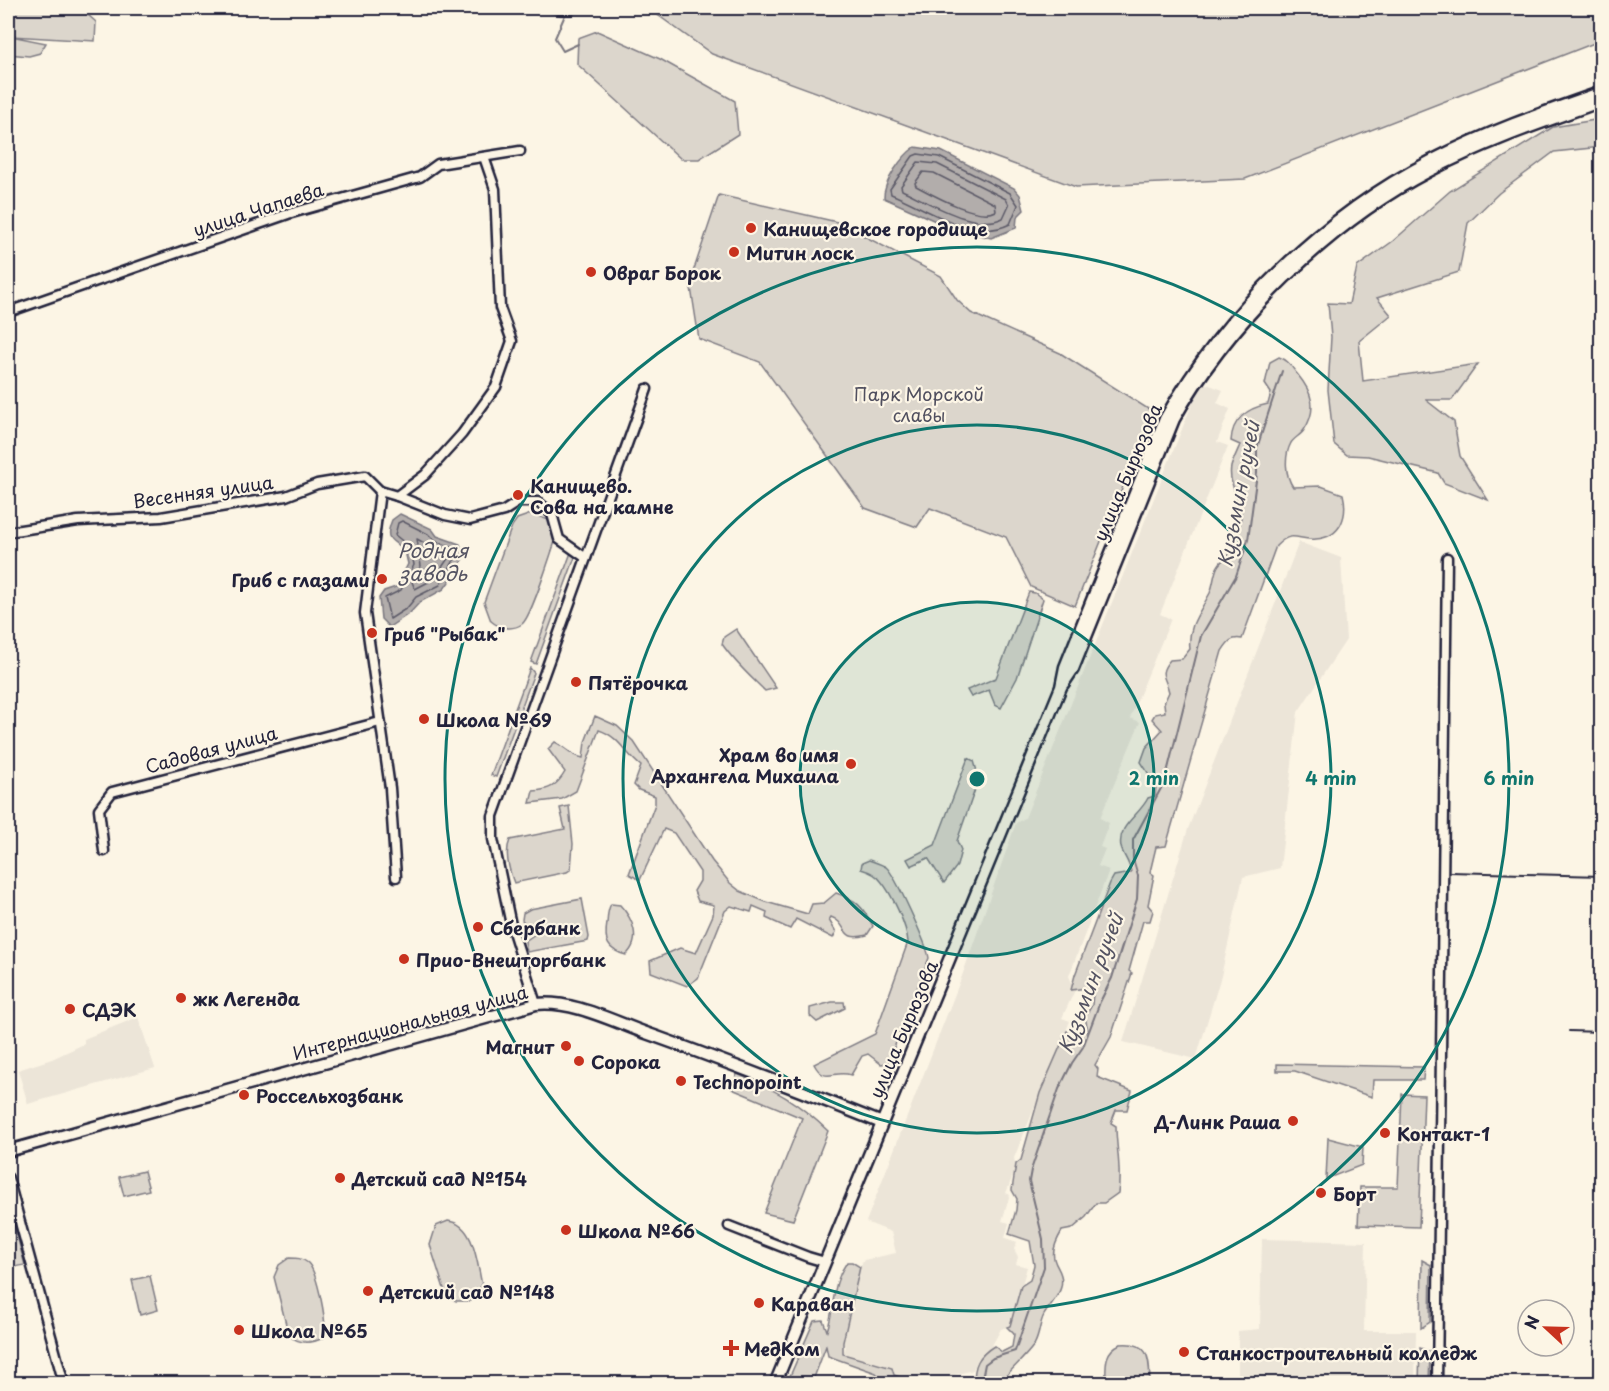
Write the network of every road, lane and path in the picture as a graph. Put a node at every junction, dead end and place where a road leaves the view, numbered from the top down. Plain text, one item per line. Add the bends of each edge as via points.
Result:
1 (1602, 92) edge
2 (1602, 101) edge
3 (520, 151) dead end
4 (484, 157) junction
5 (8, 312) edge
6 (647, 389) dead end
7 (380, 491) junction
8 (397, 496) junction
9 (8, 532) edge
10 (586, 558) junction
11 (1447, 558) dead end
12 (1061, 687) junction
13 (380, 722) junction
14 (104, 851) dead end
15 (396, 877) dead end
16 (536, 1004) junction
17 (882, 1123) junction
18 (8, 1151) edge
19 (8, 1178) edge
20 (729, 1226) dead end
21 (825, 1262) junction
22 (63, 1383) edge
23 (775, 1383) edge
24 (1437, 1383) edge

1 - 12 main road, улица Бирюзова via 1489,134 1401,177 1359,205 1284,268 1213,346 1165,419 1065,666
2 - 12 main road, улица Бирюзова via 1484,145 1395,190 1317,248 1286,279 1219,353 1185,399 1073,669
3 - 4 street, улица Чапаева
4 - 5 street, улица Чапаева via 438,164 420,177 288,213
4 - 8 street via 495,189 500,308 512,341 496,387 462,434 425,475
6 - 10 street
7 - 8 street
7 - 9 street, Весенняя улица via 365,476 317,484 286,496 161,517 78,521
7 - 13 street via 365,613
8 - 10 street via 445,515 470,520 504,511 518,502 538,502 552,514 559,539
10 - 16 street via 493,816 493,839 509,916
11 - 24 street
12 - 17 main road, улица Бирюзова
13 - 14 street, Садовая улица via 111,792 99,809
13 - 15 street via 390,788
16 - 17 main road, Интернациональная улица via 550,1003 584,1011
16 - 18 main road, Интернациональная улица
17 - 21 main road, улица Бирюзова
19 - 22 street
20 - 21 street
21 - 23 main road, улица Бирюзова

